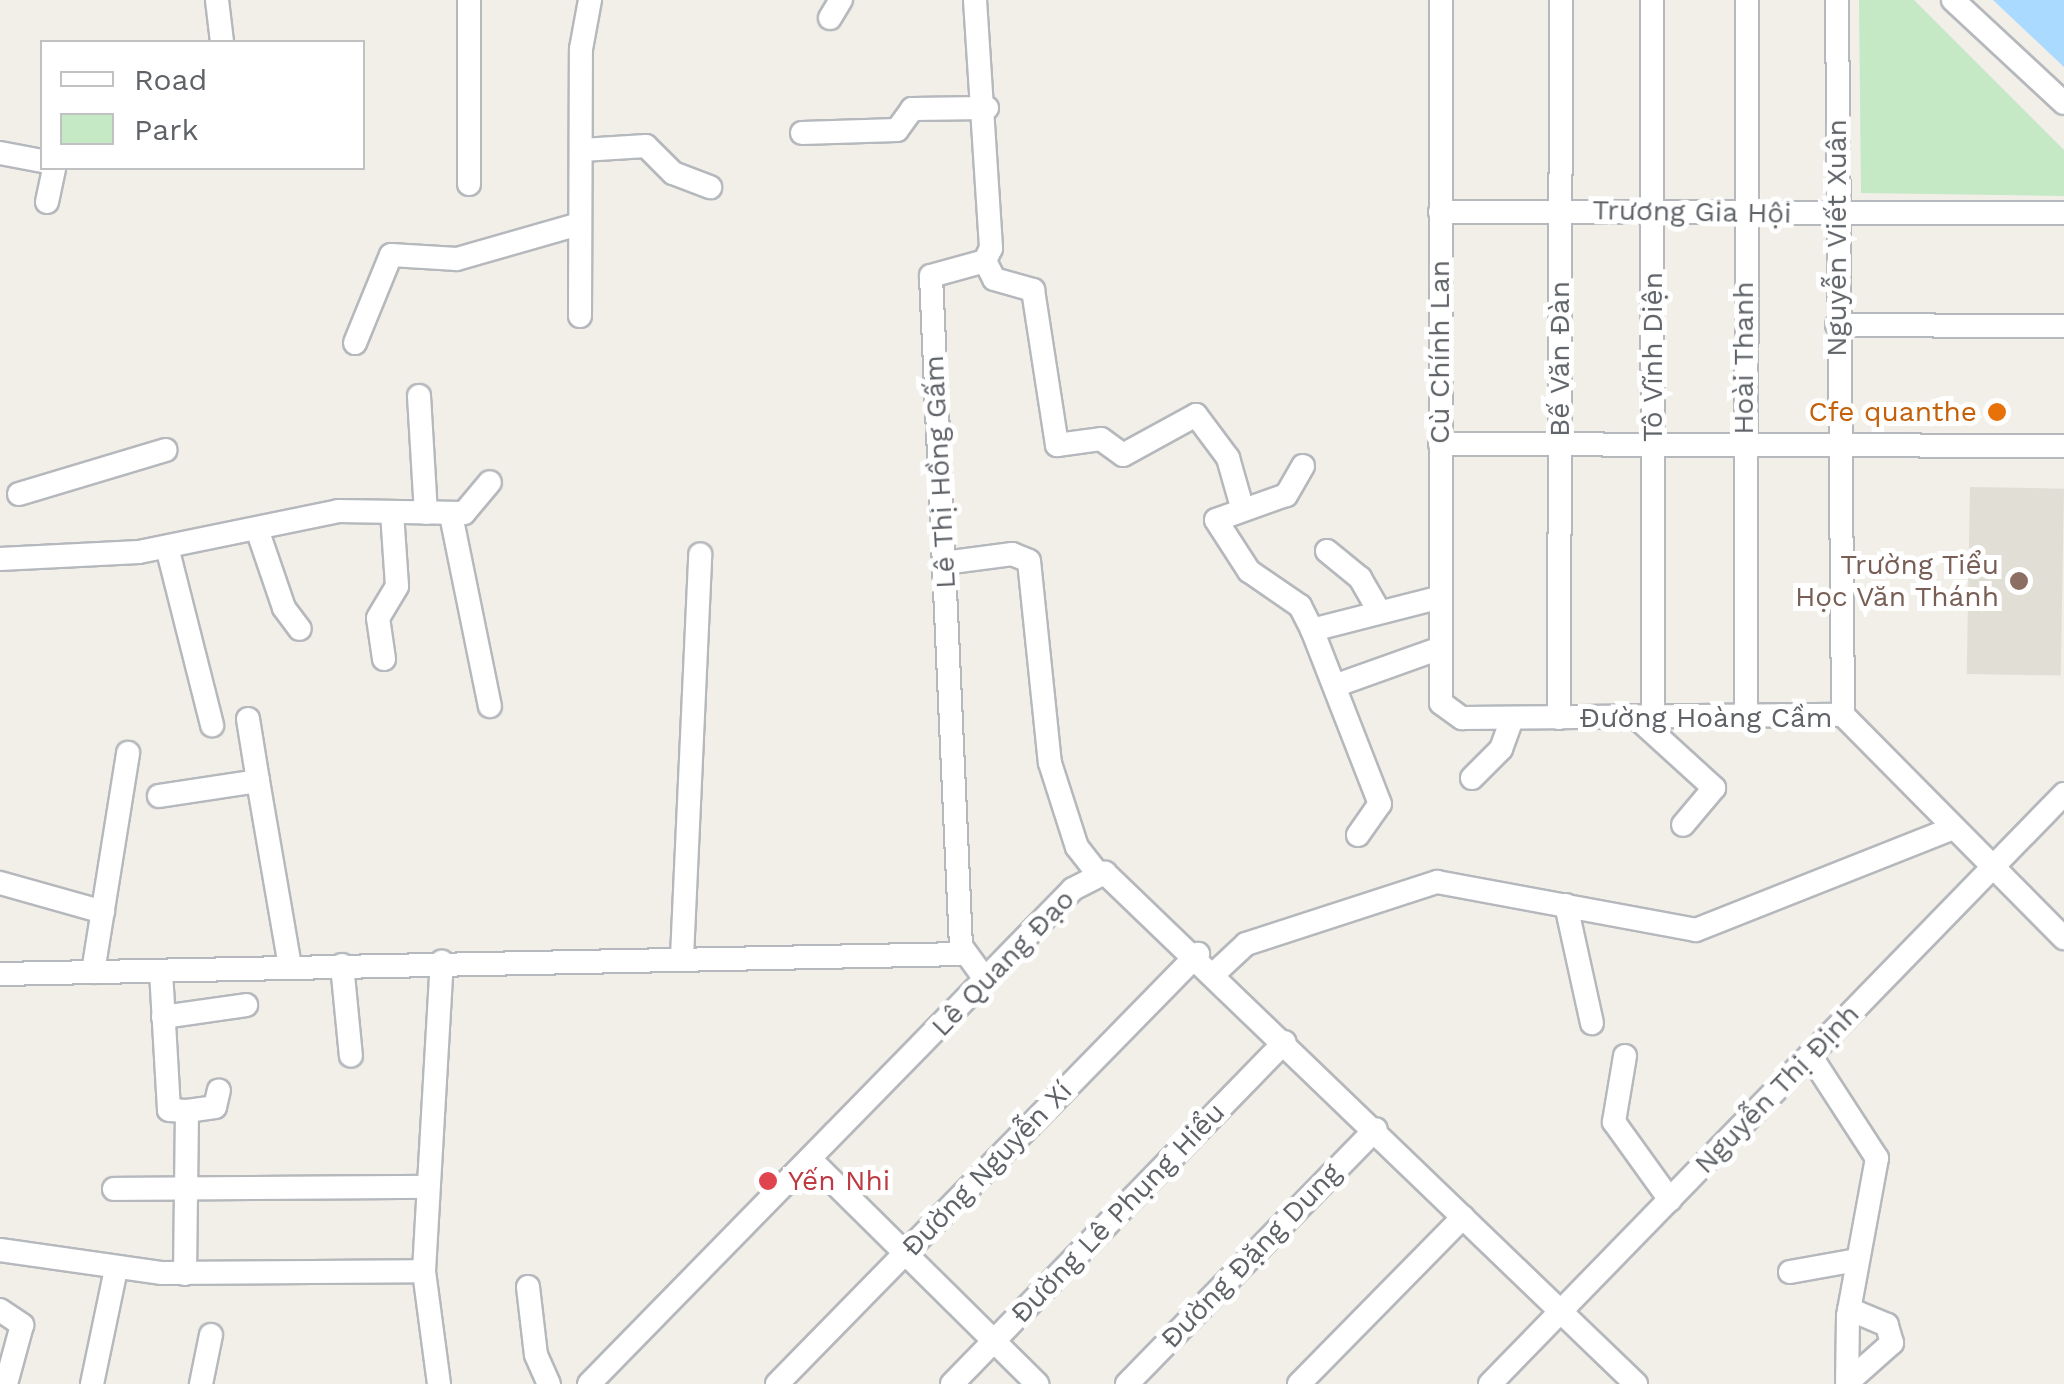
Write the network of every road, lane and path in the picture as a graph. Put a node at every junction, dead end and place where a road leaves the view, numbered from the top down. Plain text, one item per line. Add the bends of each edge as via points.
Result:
1 (217, 0) edge
2 (469, 0) edge
3 (590, 0) edge
4 (975, 0) edge
5 (1441, 0) edge
6 (1561, 0) edge
7 (1652, 0) edge
8 (1747, 0) edge
9 (1837, 0) edge
10 (1954, 0) edge
11 (222, 40) edge
12 (2064, 103) edge
13 (987, 108) junction
14 (802, 133) dead end
15 (582, 150) junction
16 (0, 153) edge
17 (40, 161) edge
18 (54, 170) edge
19 (469, 184) dead end
20 (710, 187) dead end
21 (47, 202) dead end
22 (1561, 210) junction
23 (1440, 212) junction
24 (1652, 212) junction
25 (1744, 213) junction
26 (1838, 213) junction
27 (2064, 213) edge
28 (579, 224) junction
29 (985, 261) junction
30 (580, 316) dead end
31 (1837, 325) junction
32 (2064, 326) edge
33 (355, 343) dead end
34 (419, 396) dead end
35 (1440, 444) junction
36 (2064, 446) edge
37 (1560, 448) junction
38 (1653, 448) junction
39 (1744, 448) junction
40 (1836, 448) junction
41 (166, 450) dead end
42 (1303, 466) dead end
43 (490, 482) dead end
44 (18, 494) dead end
45 (1242, 507) junction
46 (392, 512) junction
47 (426, 513) junction
48 (451, 515) junction
49 (257, 529) junction
50 (167, 547) junction
51 (1326, 551) dead end
52 (700, 554) dead end
53 (0, 558) edge
54 (944, 563) junction
55 (1438, 598) junction
56 (1378, 611) junction
57 (300, 628) dead end
58 (1312, 630) junction
59 (1438, 649) junction
60 (384, 660) dead end
61 (1340, 684) junction
62 (1441, 703) joint
63 (490, 706) dead end
64 (1644, 715) junction
65 (1843, 715) junction
66 (1746, 716) junction
67 (1558, 718) junction
68 (248, 719) dead end
69 (1512, 719) junction
70 (212, 725) dead end
71 (128, 753) dead end
72 (1472, 778) dead end
73 (258, 781) junction
74 (2064, 794) edge
75 (159, 796) dead end
76 (1683, 825) dead end
77 (1951, 829) junction
78 (1358, 835) dead end
79 (1991, 867) junction
80 (1098, 874) junction
81 (0, 884) edge
82 (1566, 905) junction
83 (103, 912) junction
84 (2064, 938) edge
85 (963, 954) junction
86 (1198, 954) junction
87 (682, 957) junction
88 (442, 962) junction
89 (290, 966) junction
90 (342, 966) junction
91 (161, 971) junction
92 (93, 972) junction
93 (1216, 972) junction
94 (0, 974) edge
95 (984, 979) junction
96 (246, 1005) dead end
97 (163, 1017) junction
98 (1592, 1023) dead end
99 (1285, 1042) junction
100 (1810, 1055) junction
101 (351, 1056) dead end
102 (1625, 1056) dead end
103 (219, 1090) dead end
104 (187, 1111) junction
105 (1376, 1129) junction
106 (810, 1160) junction
107 (427, 1186) junction
108 (114, 1189) dead end
109 (186, 1192) junction
110 (1670, 1200) junction
111 (1463, 1218) junction
112 (0, 1250) edge
113 (904, 1253) junction
114 (1857, 1260) junction
115 (116, 1269) junction
116 (424, 1271) junction
117 (1790, 1272) dead end
118 (185, 1274) junction
119 (528, 1287) dead end
120 (1849, 1309) junction
121 (0, 1310) edge
122 (1560, 1310) junction
123 (211, 1335) dead end
124 (994, 1341) junction
125 (1848, 1383) edge
126 (6, 1384) edge
127 (92, 1384) edge
128 (200, 1384) edge
129 (439, 1384) edge
130 (549, 1384) edge
131 (589, 1384) edge
132 (777, 1384) edge
133 (952, 1384) edge
134 (1037, 1384) edge
135 (1127, 1384) edge
136 (1300, 1384) edge
137 (1490, 1384) edge
138 (1636, 1384) edge

1 - 11 street
2 - 19 street
3 - 15 street
4 - 13 street
5 - 23 street, Cù Chính Lan
6 - 22 street, Bế Văn Đàn
7 - 24 street, Tô Vĩnh Diện
8 - 25 street, Hoài Thanh
9 - 26 street, Nguyễn Viết Xuân
10 - 12 street
13 - 14 street via 912,109 897,130
13 - 29 street
15 - 20 street via 646,146 673,173
15 - 28 street
16 - 17 street
18 - 21 street
22 - 23 street, Trương Gia Hội
22 - 24 street, Trương Gia Hội
22 - 37 street, Bế Văn Đàn
23 - 35 street, Cù Chính Lan
24 - 25 street, Trương Gia Hội
24 - 38 street, Tô Vĩnh Diện
25 - 26 street, Trương Gia Hội
25 - 39 street, Hoài Thanh
26 - 27 street, Trương Gia Hội
26 - 31 street, Nguyễn Viết Xuân
28 - 30 street
28 - 33 street via 457,259 391,255
29 - 45 street via 994,279 1032,290 1057,445 1101,440 1123,455 1196,416 1228,458
29 - 54 street, Lê Thị Hồng Gấm via 931,276
31 - 32 street
31 - 40 street, Nguyễn Viết Xuân
34 - 47 street
35 - 37 street
35 - 55 street, Cù Chính Lan
36 - 40 street
37 - 38 street
37 - 67 street, Bế Văn Đàn
38 - 39 street
38 - 64 street, Tô Vĩnh Diện
39 - 40 street
39 - 66 street, Hoài Thanh
40 - 65 street, Nguyễn Viết Xuân
41 - 44 street
42 - 45 street via 1286,495
43 - 48 street via 464,513
45 - 58 street via 1221,513 1221,532
46 - 47 street
46 - 49 street via 285,516
46 - 60 street via 397,586 378,618
47 - 48 street
48 - 63 street
49 - 50 street
49 - 57 street
50 - 53 street
50 - 70 street
51 - 56 street via 1360,578
52 - 87 street
54 - 80 street via 1012,554 1028,561 1050,763 1077,847
54 - 85 street, Lê Thị Hồng Gấm
55 - 56 street
55 - 59 street, Cù Chính Lan
56 - 58 street
58 - 61 street
59 - 61 street
59 - 62 street, Cù Chính Lan
61 - 78 street via 1380,804
62 - 69 street, Đường Hoàng Cầm via 1462,718
64 - 66 street, Đường Hoàng Cầm
64 - 67 street, Đường Hoàng Cầm
64 - 76 street via 1714,788
65 - 66 street, Đường Hoàng Cầm
65 - 77 street, Đường Hoàng Cầm
67 - 69 street, Đường Hoàng Cầm
68 - 73 street
69 - 72 street via 1501,749
71 - 83 street
73 - 75 street
73 - 89 street
74 - 79 street, Nguyễn Thị Định
77 - 79 street, Đường Hoàng Cầm
77 - 82 street via 1696,930
79 - 84 street, Đường Hoàng Cầm
79 - 100 street, Nguyễn Thị Định
80 - 86 street, Lê Quang Đạo via 1118,878
80 - 95 street, Lê Quang Đạo
81 - 83 street
82 - 93 street via 1437,882 1246,944
82 - 98 street
83 - 92 street
85 - 87 street
85 - 95 street
86 - 93 street, Lê Quang Đạo
86 - 113 street, Đường Nguyễn Xí
87 - 88 street
88 - 90 street
88 - 107 street
89 - 90 street
89 - 91 street
90 - 101 street
91 - 92 street
91 - 97 street
92 - 94 street
93 - 99 street, Lê Quang Đạo
95 - 106 street, Lê Quang Đạo
96 - 97 street
97 - 104 street via 170,1110
99 - 105 street, Lê Quang Đạo
99 - 124 street, Đường Lê Phụng Hiểu
100 - 110 street, Nguyễn Thị Định
100 - 114 street via 1876,1158
102 - 110 street via 1614,1122
103 - 104 street via 215,1107
104 - 109 street
105 - 111 street, Lê Quang Đạo
105 - 135 street, Đường Đặng Dung
106 - 113 street
106 - 131 street, Lê Quang Đạo
107 - 109 street
107 - 116 street
108 - 109 street
109 - 118 street
110 - 122 street, Nguyễn Thị Định
111 - 122 street, Lê Quang Đạo
111 - 136 street
112 - 115 street
113 - 124 street
113 - 132 street, Đường Nguyễn Xí
114 - 117 street
114 - 120 street
115 - 118 street
115 - 127 street
116 - 118 street
116 - 129 street
119 - 130 street via 536,1356
120 - 125 street
120 - 125 street via 1887,1325 1892,1342
121 - 126 street via 22,1325
122 - 137 street, Nguyễn Thị Định
122 - 138 street, Lê Quang Đạo
123 - 128 street
124 - 133 street, Đường Lê Phụng Hiểu
124 - 134 street

